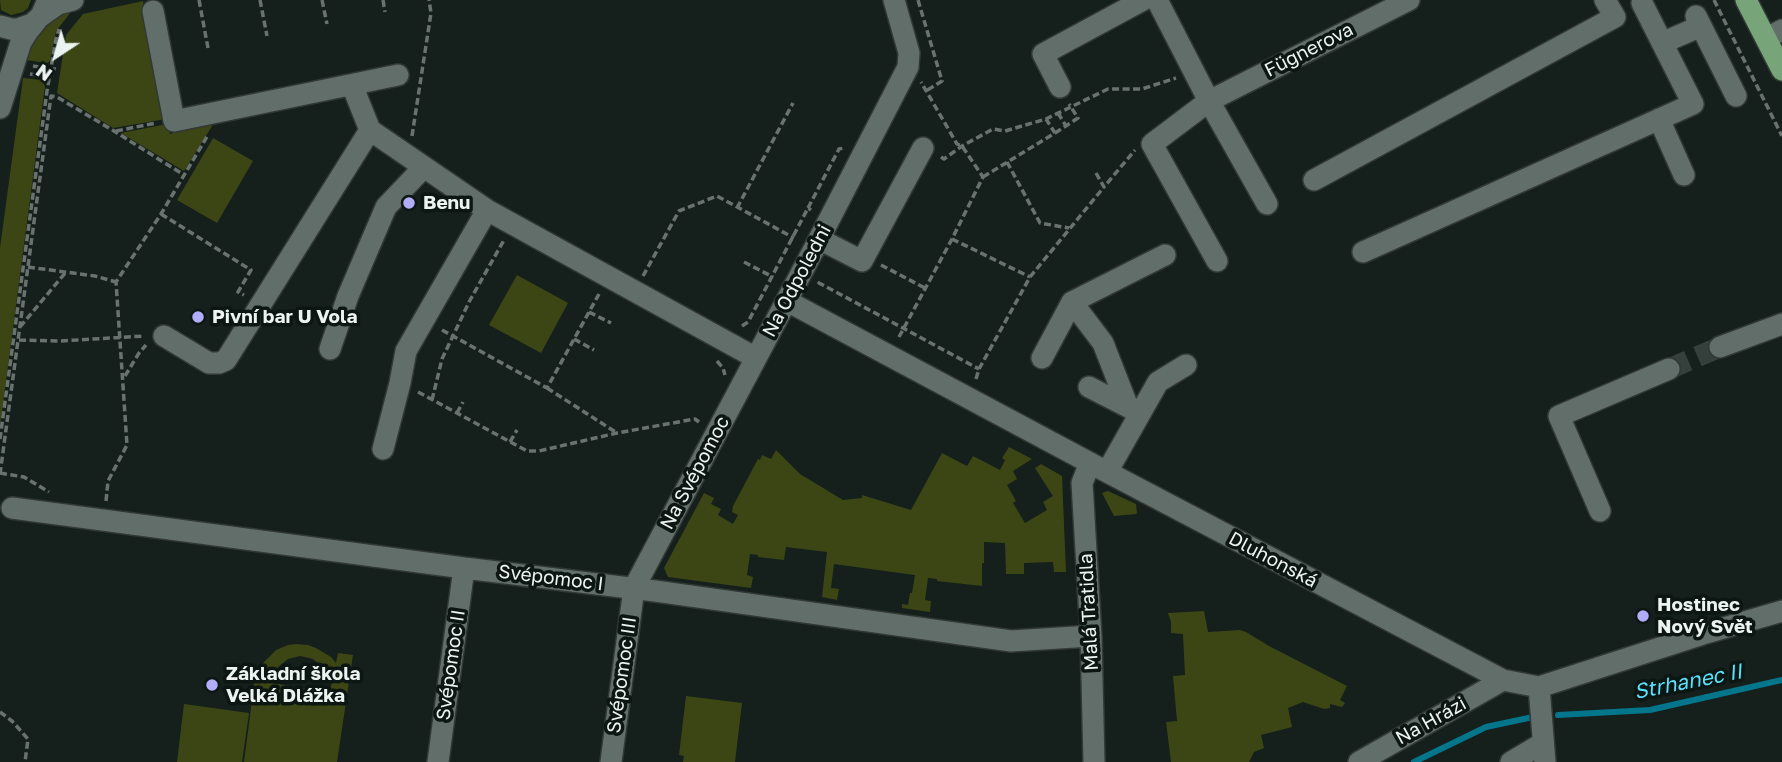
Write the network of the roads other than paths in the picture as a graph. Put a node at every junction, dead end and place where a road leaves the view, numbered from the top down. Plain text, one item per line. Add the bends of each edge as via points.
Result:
1 (73, 0) edge
2 (894, 0) edge
3 (1143, 0) edge
4 (1157, 0) edge
5 (1409, 0) edge
6 (1746, 0) edge
7 (1645, 2) edge
8 (1610, 8) edge
9 (153, 11) dead end
10 (42, 12) edge
11 (0, 26) edge
12 (1774, 34) edge
13 (1662, 43) junction
14 (1782, 70) edge
15 (398, 75) dead end
16 (352, 85) junction
17 (1060, 87) dead end
18 (1736, 96) dead end
19 (1209, 100) junction
20 (0, 108) edge
21 (1659, 119) junction
22 (370, 130) junction
23 (923, 148) dead end
24 (416, 161) junction
25 (1684, 175) dead end
26 (1314, 180) dead end
27 (1267, 204) dead end
28 (487, 210) junction
29 (817, 244) junction
30 (1363, 252) dead end
31 (1165, 256) dead end
32 (1217, 261) dead end
33 (790, 294) junction
34 (1072, 302) junction
35 (1782, 324) edge
36 (163, 336) road end
37 (1720, 347) tunnel mouth
38 (330, 349) dead end
39 (756, 358) junction
40 (1042, 358) dead end
41 (1186, 365) dead end
42 (1669, 369) tunnel mouth
43 (1089, 387) dead end
44 (1134, 410) junction
45 (383, 449) dead end
46 (1099, 468) junction
47 (12, 508) dead end
48 (1600, 511) dead end
49 (464, 568) junction
50 (634, 588) junction
51 (1782, 611) edge
52 (1091, 636) junction
53 (1503, 680) junction
54 (1539, 687) junction
55 (1544, 752) edge
56 (438, 762) edge
57 (611, 762) edge
58 (1094, 762) edge
59 (1359, 762) edge
60 (1511, 762) edge

1 - 10 street
2 - 29 street, Na Odpoledni via 909,53 908,67
3 - 17 street via 1043,54
4 - 19 street
5 - 19 street, Fügnerova
6 - 12 main road
7 - 8 street
7 - 13 street
8 - 26 street
9 - 16 street via 174,121
10 - 11 street via 25,27
10 - 20 street via 21,42
12 - 14 main road
13 - 18 street via 1698,21
13 - 21 street via 1693,104
15 - 16 street
16 - 22 street
19 - 27 street
19 - 32 street, Fügnerova via 1152,144
21 - 25 street
21 - 30 street
22 - 24 street, Na Odpoledni
22 - 36 street via 226,360 209,363
23 - 29 street via 862,261
24 - 28 street, Na Odpoledni
24 - 38 street via 386,207
28 - 39 street, Na Odpoledni
28 - 45 street via 405,351
29 - 33 street, Na Odpoledni
31 - 34 street
33 - 39 street, Na Odpoledni
33 - 46 street, Dluhonská
34 - 40 street
34 - 44 street via 1103,343
35 - 37 street
39 - 50 street, Na Svépomoc
41 - 44 street, Malá Tratidla via 1158,382
42 - 48 street via 1559,416
43 - 44 street
44 - 46 street, Malá Tratidla
46 - 52 street, Malá Tratidla via 1082,483
46 - 53 street, Dluhonská
47 - 49 street, Svépomoc I
49 - 50 street, Svépomoc I
49 - 56 street, Svépomoc II
50 - 52 street, Svépomoc I via 1012,641
50 - 57 street, Svépomoc III
51 - 54 street, Dluhonská
52 - 58 street, Malá Tratidla
53 - 54 street, Dluhonská
53 - 59 street, Na Hrázi
54 - 55 street
55 - 60 street

